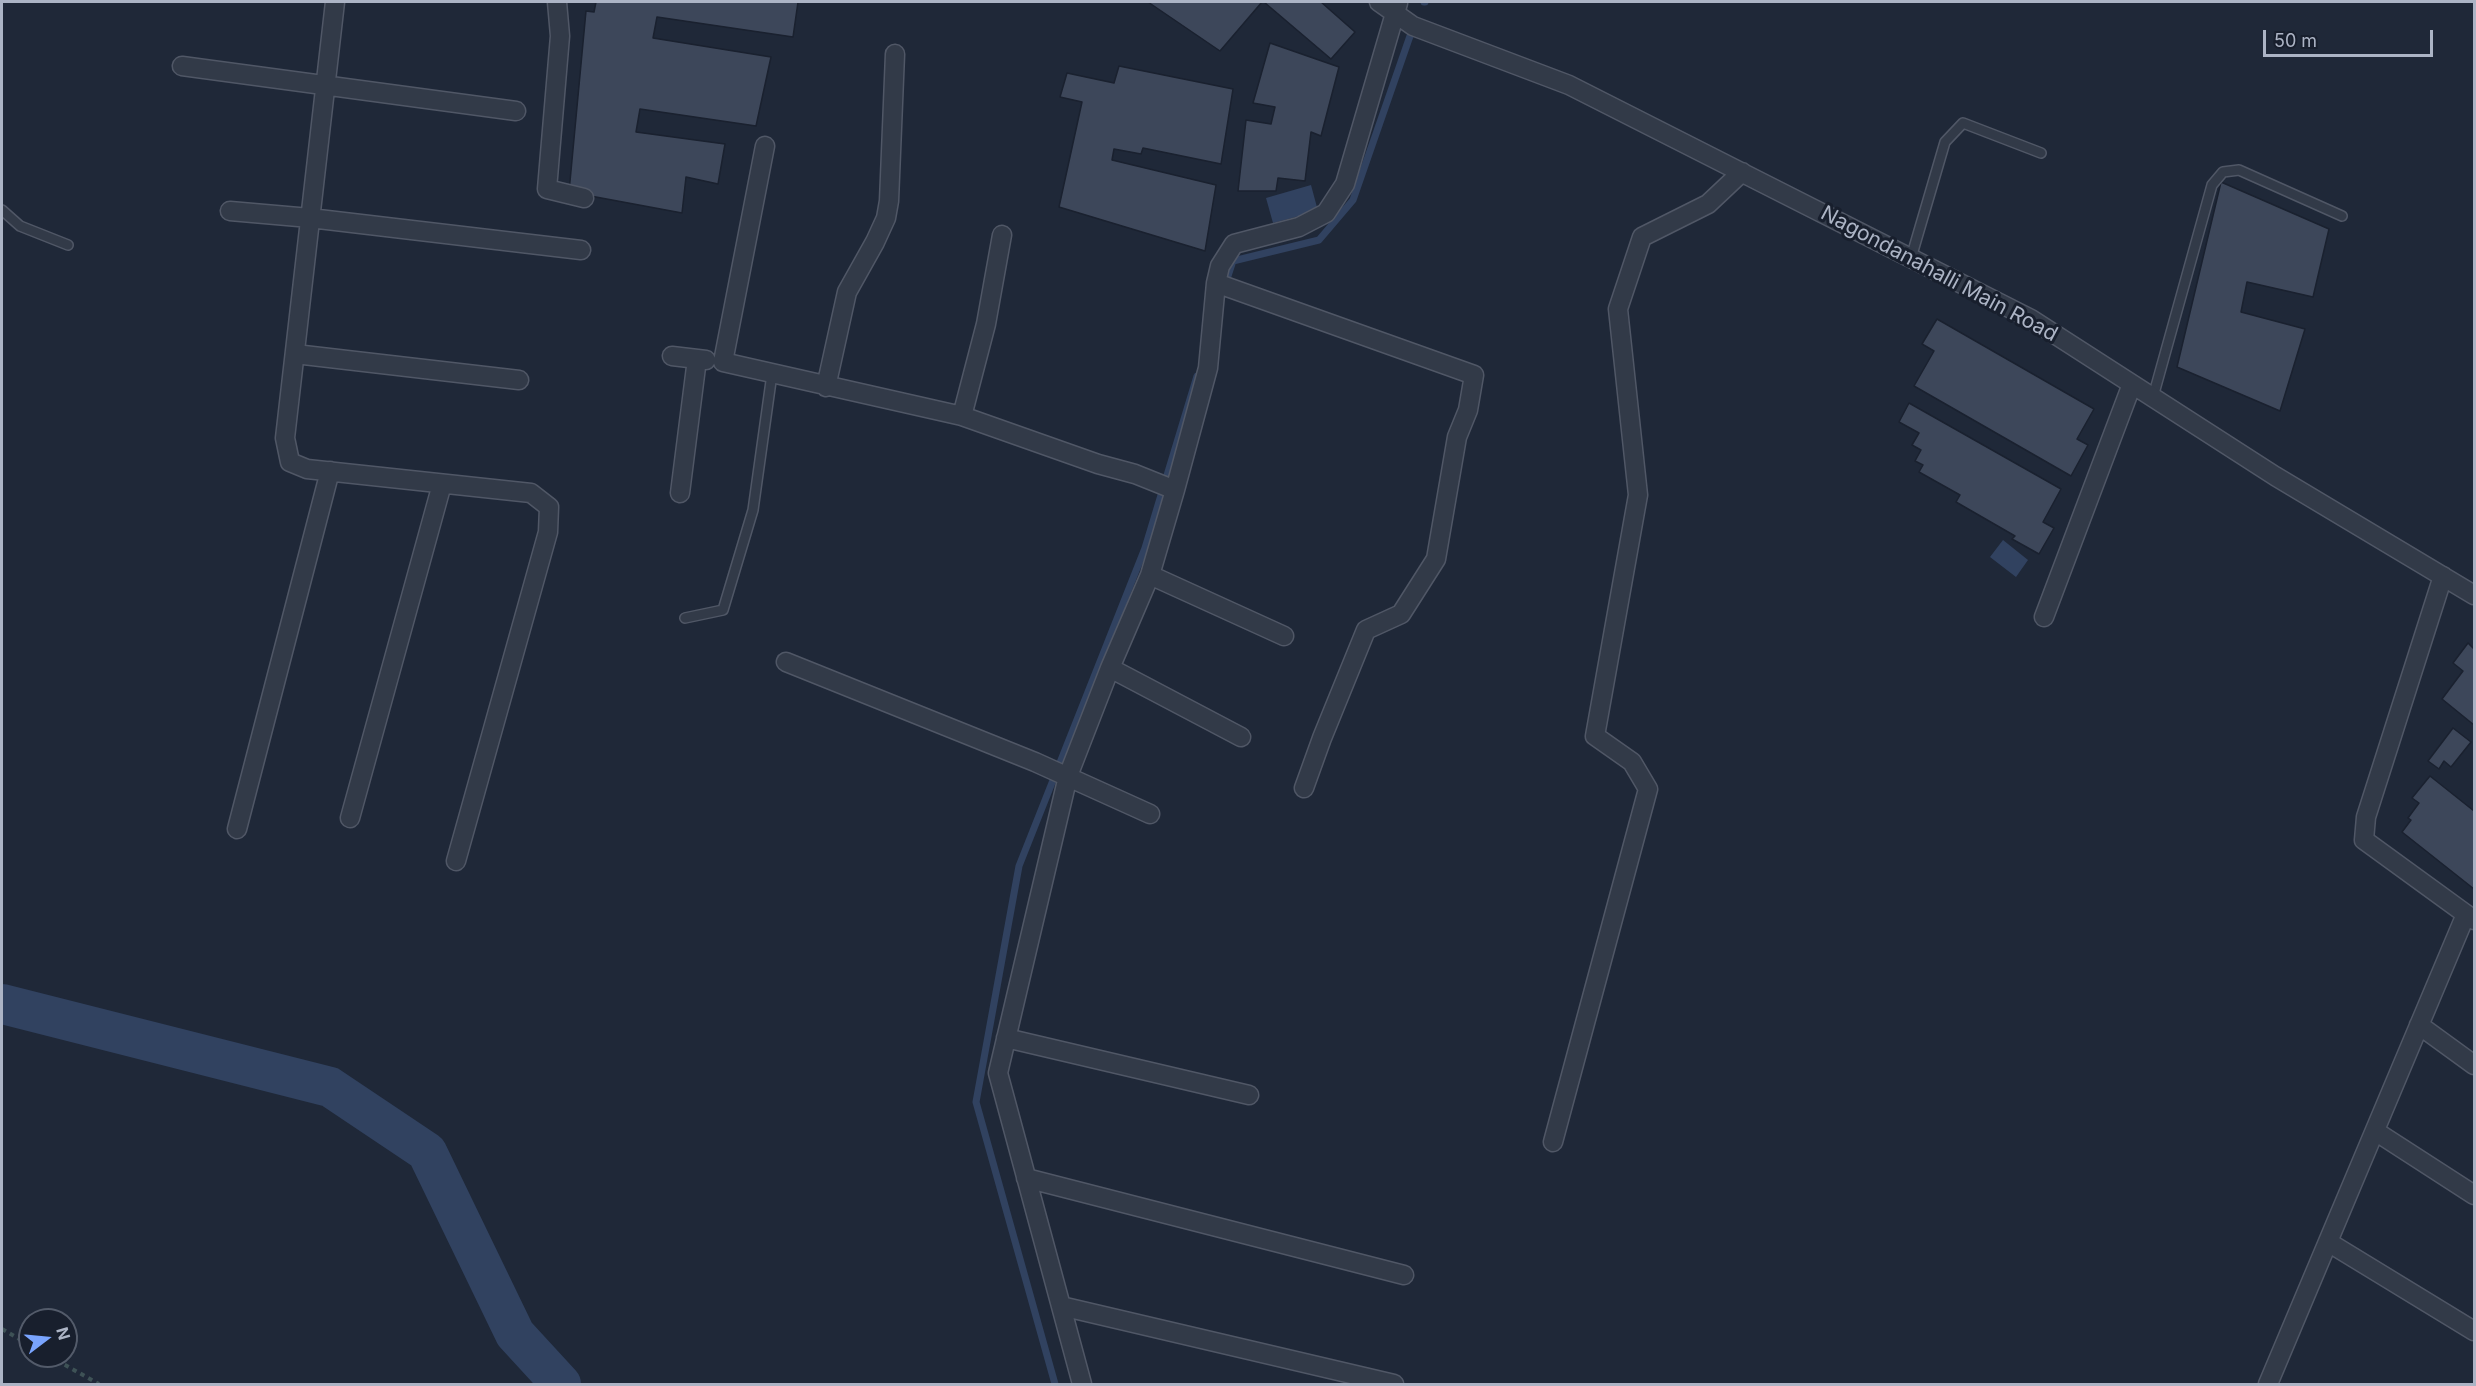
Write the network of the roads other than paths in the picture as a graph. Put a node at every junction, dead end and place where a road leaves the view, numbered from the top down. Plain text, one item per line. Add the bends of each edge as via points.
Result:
1 (335, 2) edge
2 (557, 2) edge
3 (1379, 2) edge
4 (1397, 8) edge
5 (895, 54) dead end
6 (182, 66) dead end
7 (326, 85) junction
8 (516, 111) dead end
9 (765, 146) dead end
10 (2041, 153) dead end
11 (1742, 172) junction
12 (584, 198) dead end
13 (2, 210) edge
14 (231, 211) dead end
15 (2342, 216) dead end
16 (310, 218) junction
17 (1002, 235) dead end
18 (68, 245) dead end
19 (581, 250) dead end
20 (1911, 258) junction
21 (1216, 283) junction
22 (295, 354) junction
23 (672, 356) dead end
24 (697, 359) junction
25 (723, 362) junction
26 (772, 374) junction
27 (519, 380) dead end
28 (2132, 384) junction
29 (826, 387) junction
30 (2153, 397) junction
31 (962, 416) junction
32 (330, 471) junction
33 (442, 483) junction
34 (1175, 490) junction
35 (680, 494) dead end
36 (1150, 575) junction
37 (2443, 576) junction
38 (2475, 595) edge
39 (2044, 617) dead end
40 (685, 618) dead end
41 (1284, 636) dead end
42 (786, 662) dead end
43 (1110, 668) junction
44 (1241, 737) dead end
45 (1068, 776) junction
46 (1304, 788) dead end
47 (1150, 814) dead end
48 (350, 818) dead end
49 (237, 829) dead end
50 (456, 861) dead end
51 (2470, 918) edge
52 (2419, 1025) junction
53 (1006, 1038) junction
54 (2475, 1065) edge
55 (1249, 1095) dead end
56 (2375, 1131) junction
57 (1553, 1142) dead end
58 (1026, 1178) junction
59 (2475, 1195) edge
60 (2328, 1242) junction
61 (1404, 1275) dead end
62 (1061, 1306) junction
63 (2475, 1331) edge
64 (1082, 1384) edge
65 (1394, 1384) edge
66 (2268, 1384) edge

1 - 7 street
2 - 12 street via 560,36 547,189
3 - 4 street, Nagondanahalli Main Road
4 - 11 street, Nagondanahalli Main Road via 1413,26 1569,85
4 - 21 street via 1345,184 1326,213 1299,227 1234,244 1220,266
5 - 29 street via 886,218 847,292
6 - 7 street
7 - 8 street
7 - 16 street
9 - 25 street
10 - 20 lane via 1963,123 1945,142
11 - 20 street, Nagondanahalli Main Road
11 - 57 street via 1708,204 1642,237 1618,309 1638,495 1596,736 1632,762 1648,789
13 - 18 lane via 20,225
14 - 16 street
15 - 30 lane via 2239,170 2223,172 2212,185
16 - 19 street
16 - 22 street
17 - 31 street via 986,324
20 - 28 street, Nagondanahalli Main Road via 2031,319
21 - 34 street via 1208,368
21 - 46 street via 1474,375 1468,410 1456,437 1436,559 1401,614 1366,630
22 - 27 street
22 - 32 street via 285,438 291,462 307,469
23 - 24 street
24 - 25 street
24 - 35 street
25 - 26 street
26 - 29 street
26 - 40 lane via 753,510 723,610
28 - 30 street, Nagondanahalli Main Road
28 - 39 street
29 - 31 street
30 - 37 street, Nagondanahalli Main Road via 2275,476
31 - 34 street
32 - 33 street
32 - 49 street
33 - 48 street
33 - 50 street via 531,493 549,507 548,532
34 - 36 street
36 - 41 street
36 - 43 street
37 - 38 street, Nagondanahalli Main Road
37 - 51 street via 2366,817 2364,840
42 - 45 street
43 - 44 street
43 - 45 street
45 - 47 street
45 - 53 street
51 - 52 street
52 - 54 street
52 - 56 street
53 - 55 street
53 - 58 street via 998,1073
56 - 59 street
56 - 60 street
58 - 61 street
58 - 62 street
60 - 63 street
60 - 66 street
62 - 64 street
62 - 65 street

